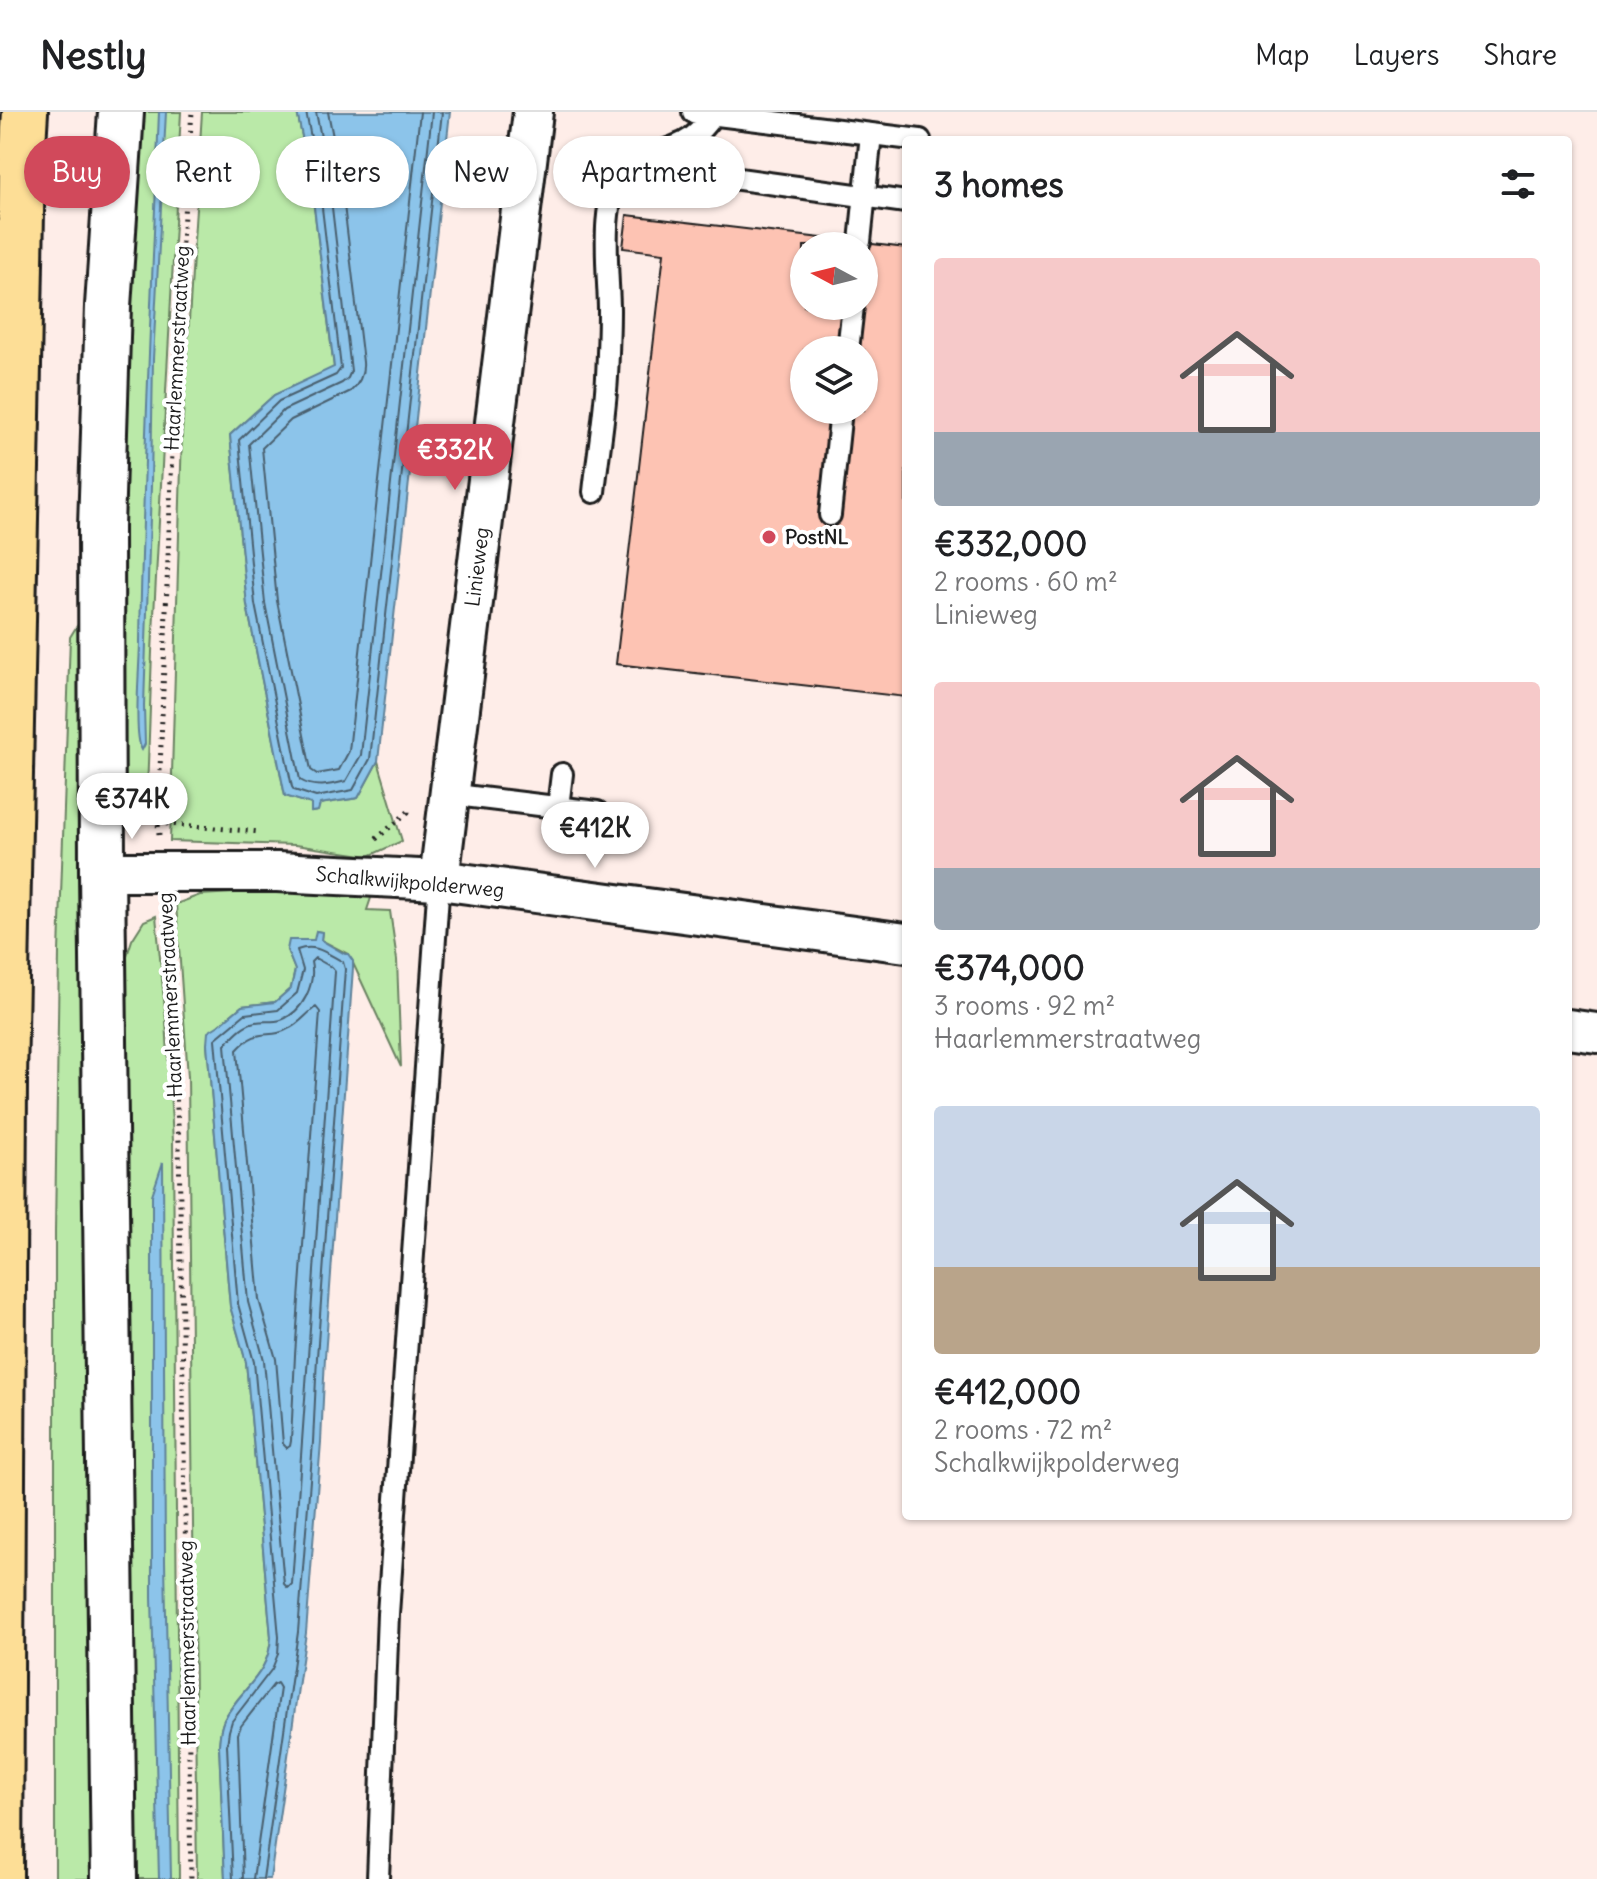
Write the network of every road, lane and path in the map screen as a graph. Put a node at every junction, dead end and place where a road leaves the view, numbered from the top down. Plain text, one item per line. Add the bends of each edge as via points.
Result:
1 (25, 112) edge
2 (121, 112) edge
3 (192, 112) edge
4 (533, 112) edge
5 (703, 113) edge
6 (871, 134) junction
7 (694, 136) edge
8 (902, 138) edge
9 (745, 180) edge
10 (865, 196) junction
11 (902, 201) edge
12 (610, 208) edge
13 (861, 232) edge
14 (840, 424) edge
15 (594, 492) dead end
16 (830, 515) dead end
17 (562, 774) dead end
18 (448, 794) junction
19 (409, 797) dead end
20 (558, 807) junction
21 (597, 812) dead end
22 (158, 823) junction
23 (265, 833) dead end
24 (372, 843) dead end
25 (163, 871) junction
26 (102, 872) junction
27 (439, 880) junction
28 (902, 942) edge
29 (1572, 1030) edge
30 (1597, 1033) edge
31 (0, 1879) edge
32 (114, 1879) edge
33 (191, 1879) edge
34 (378, 1879) edge

1 - 31 highway via 4,1064
2 - 26 main road via 101,527
3 - 22 path, Haarlemmerstraatweg via 178,293
4 - 18 street, Linieweg
5 - 6 lane
5 - 7 lane via 700,132
6 - 8 lane
6 - 10 lane
9 - 10 lane
10 - 11 lane
10 - 13 lane
12 - 15 lane via 607,380
14 - 16 lane
17 - 20 lane
18 - 20 lane
18 - 27 street, Linieweg
19 - 24 path via 408,812
20 - 21 lane
22 - 23 path
22 - 25 path, Haarlemmerstraatweg
25 - 26 street, Schalkwijkpolderweg
25 - 27 street, Schalkwijkpolderweg
25 - 33 path, Haarlemmerstraatweg via 179,1142
26 - 32 main road
27 - 28 street, Schalkwijkpolderweg
27 - 34 lane via 388,1614
29 - 30 street

